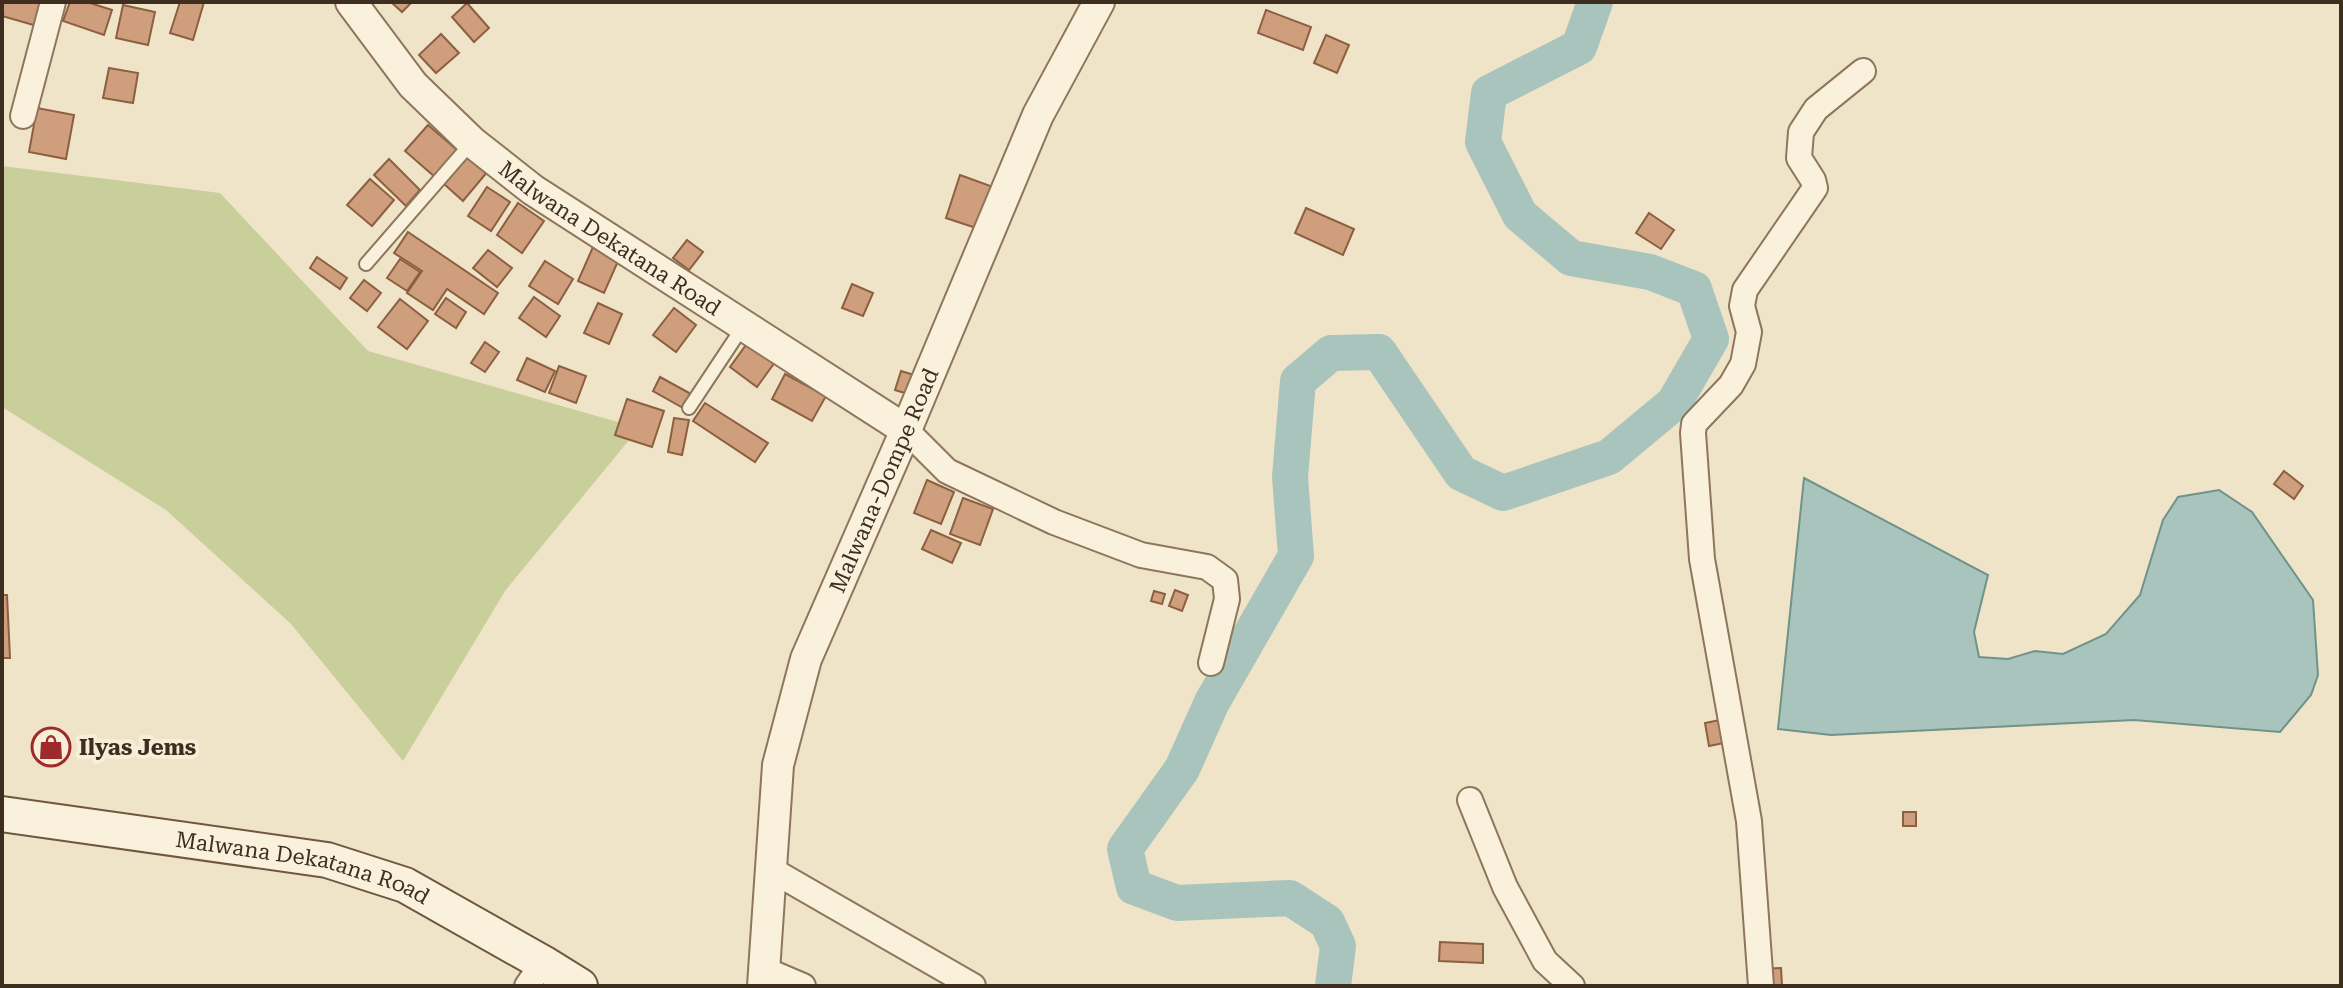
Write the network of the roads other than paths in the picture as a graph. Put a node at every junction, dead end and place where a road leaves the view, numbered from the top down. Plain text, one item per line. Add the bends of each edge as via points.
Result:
1 (53, 2) edge
2 (351, 2) edge
3 (1099, 2) edge
4 (1863, 71) dead end
5 (23, 116) dead end
6 (472, 142) junction
7 (366, 264) dead end
8 (744, 325) junction
9 (689, 408) dead end
10 (906, 430) junction
11 (1211, 663) dead end
12 (1470, 800) dead end
13 (2, 814) edge
14 (770, 869) junction
15 (535, 974) edge
16 (763, 978) edge
17 (580, 986) edge
18 (803, 986) edge
19 (973, 986) edge
20 (1572, 986) edge
21 (1761, 986) edge

1 - 5 street
2 - 6 street, Malwana Dekatana Road via 413,85
3 - 10 street, Malwana-Dompe Road via 1038,115
4 - 21 street via 1816,109 1801,132 1799,158 1815,188 1745,290 1742,306 1749,332 1743,364 1694,424 1702,559 1749,821
6 - 7 lane
6 - 8 street, Malwana Dekatana Road via 533,190
8 - 9 lane
8 - 10 street, Malwana Dekatana Road
10 - 11 street via 947,471 1054,522 1141,555 1207,567 1225,580 1227,599
10 - 14 street, Malwana-Dompe Road via 806,659 778,765
12 - 20 street via 1505,887 1545,961
13 - 15 main road, Malwana Dekatana Road via 327,860 405,885
14 - 16 street, Malwana-Dompe Road
14 - 19 street
15 - 17 main road, Malwana Dekatana Road
16 - 18 street

